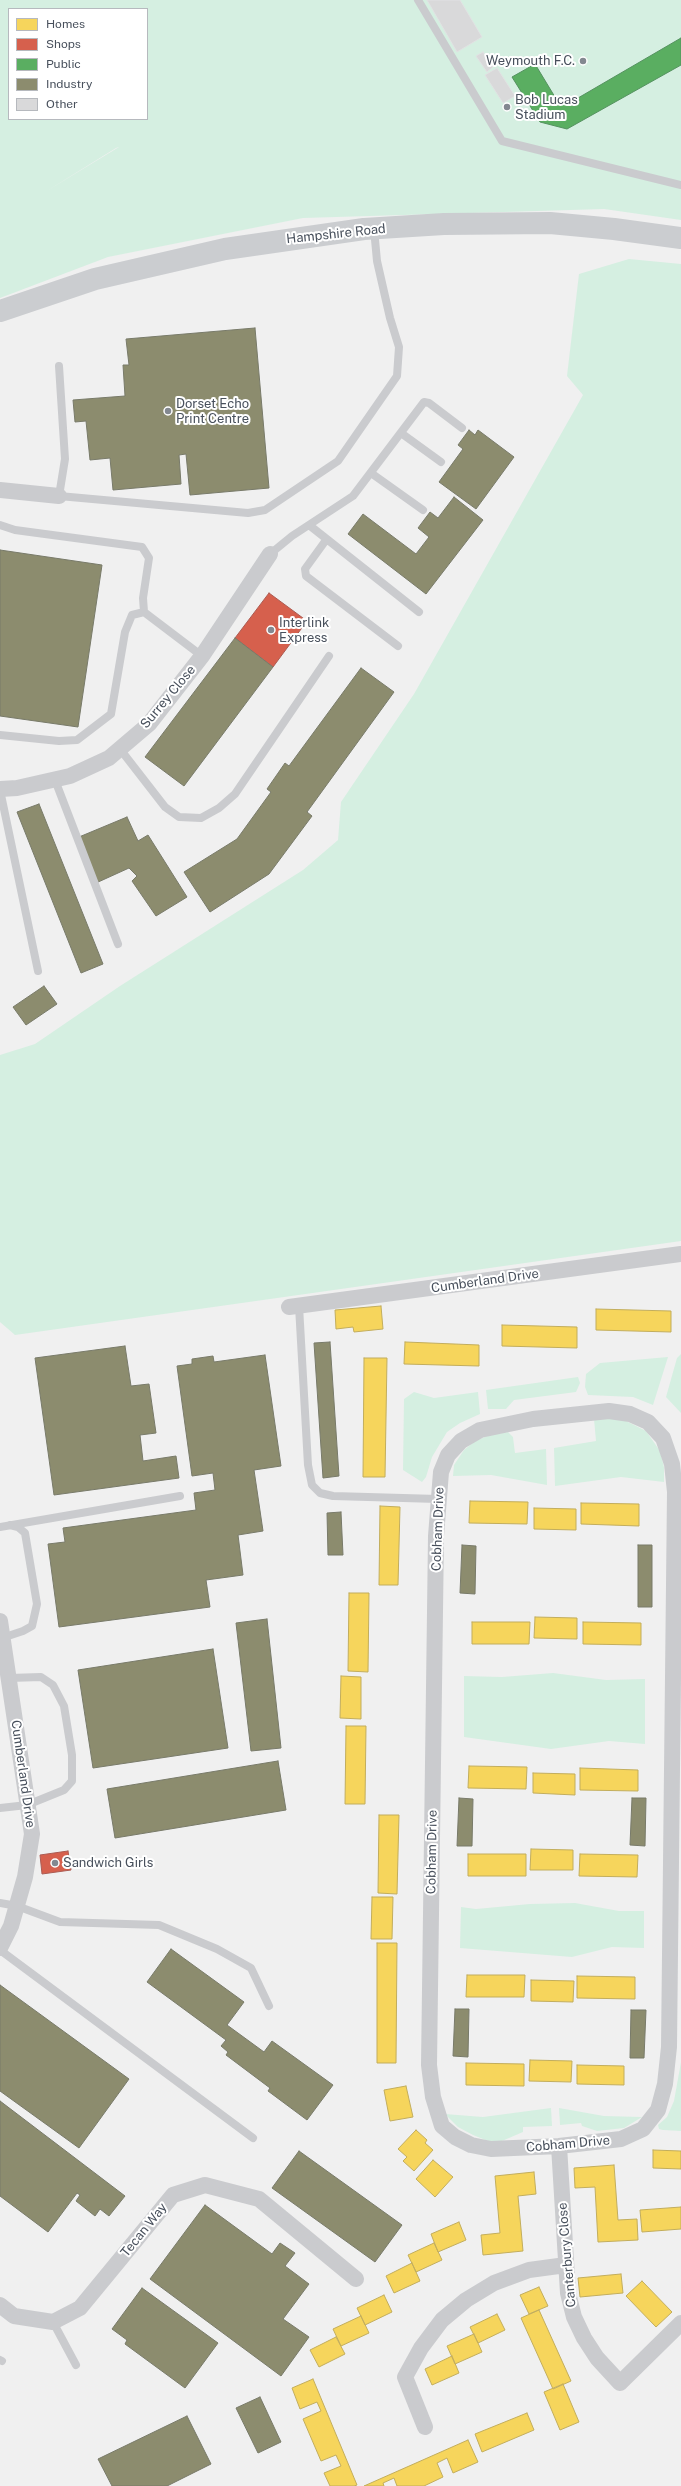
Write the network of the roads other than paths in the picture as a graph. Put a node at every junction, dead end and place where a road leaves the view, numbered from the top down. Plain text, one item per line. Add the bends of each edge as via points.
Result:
1 (418, 0) edge
2 (681, 185) edge
3 (374, 228) junction
4 (681, 238) edge
5 (0, 311) edge
6 (59, 366) dead end
7 (462, 428) dead end
8 (401, 432) junction
9 (441, 462) dead end
10 (371, 473) junction
11 (0, 490) edge
12 (58, 496) junction
13 (422, 510) dead end
14 (0, 525) edge
15 (309, 525) junction
16 (326, 540) junction
17 (270, 554) joint
18 (144, 612) junction
19 (419, 612) dead end
20 (398, 646) dead end
21 (202, 656) junction
22 (329, 656) dead end
23 (0, 735) edge
24 (120, 749) junction
25 (55, 780) junction
26 (0, 790) edge
27 (118, 944) dead end
28 (38, 971) dead end
29 (681, 1254) edge
30 (294, 1307) joint
31 (180, 1496) dead end
32 (438, 1498) junction
33 (10, 1525) junction
34 (0, 1527) edge
35 (0, 1621) edge
36 (2, 1638) junction
37 (8, 1678) junction
38 (677, 1712) edge
39 (27, 1805) junction
40 (0, 1808) edge
41 (0, 1903) edge
42 (17, 1906) junction
43 (0, 1949) edge
44 (269, 2006) dead end
45 (675, 2047) edge
46 (253, 2138) dead end
47 (559, 2146) junction
48 (566, 2265) junction
49 (356, 2279) dead end
50 (0, 2305) edge
51 (53, 2322) junction
52 (681, 2323) edge
53 (76, 2365) dead end
54 (425, 2427) dead end

1 - 2 lane via 502,141
3 - 4 main road, Hampshire Road via 444,224 550,223 614,228
3 - 5 main road, Hampshire Road via 225,249 95,279
3 - 12 lane via 377,261 399,346 397,376 338,461 265,510 248,513
6 - 12 lane via 65,459
7 - 8 lane via 424,402
8 - 9 lane
8 - 10 lane
10 - 13 lane
10 - 15 lane via 353,496
11 - 12 street
14 - 18 lane via 15,530 142,547 149,558 143,598
15 - 16 lane
15 - 17 lane
16 - 19 lane
16 - 20 lane via 305,569 306,576
17 - 21 street, Surrey Close
18 - 21 lane
18 - 23 lane via 132,615 125,632 111,714 77,740 59,741
21 - 24 street, Surrey Close via 149,724
22 - 24 lane via 235,794 219,808 200,818 179,817 165,807
24 - 25 street, Surrey Close via 102,761
25 - 26 street, Surrey Close
25 - 27 lane
26 - 28 lane
29 - 30 street, Cumberland Drive
30 - 32 lane via 312,1485 320,1493 333,1496
31 - 33 lane
32 - 38 street, Cobham Drive via 441,1472 448,1455 461,1441 480,1430 533,1419 609,1410 630,1414 648,1422 663,1438 672,1464
32 - 47 street, Cobham Drive via 429,2065 433,2097 442,2126 455,2137 471,2145 491,2149
33 - 34 lane
33 - 36 lane via 25,1533 37,1604 32,1626 23,1632
35 - 36 street, Cumberland Drive
36 - 37 street, Cumberland Drive
37 - 39 street, Cumberland Drive
37 - 39 lane via 41,1677 53,1685 64,1706 72,1755 72,1781 64,1790
38 - 45 street, Cobham Drive
39 - 40 lane
39 - 42 street, Cumberland Drive via 32,1834
41 - 42 lane
42 - 43 street, Cumberland Drive
42 - 44 lane via 60,1922 159,1925 217,1949 251,1968
43 - 46 lane
45 - 47 street, Cobham Drive via 658,2110 643,2129 621,2139
47 - 48 street, Canterbury Close
48 - 52 street, Canterbury Close via 568,2292 577,2324 597,2358 620,2383
48 - 54 street via 529,2270 494,2283 466,2300 442,2320 421,2348 405,2377
49 - 51 street, Tecan Way via 259,2199 205,2185 173,2196 80,2308
50 - 51 street via 14,2316
51 - 53 lane

